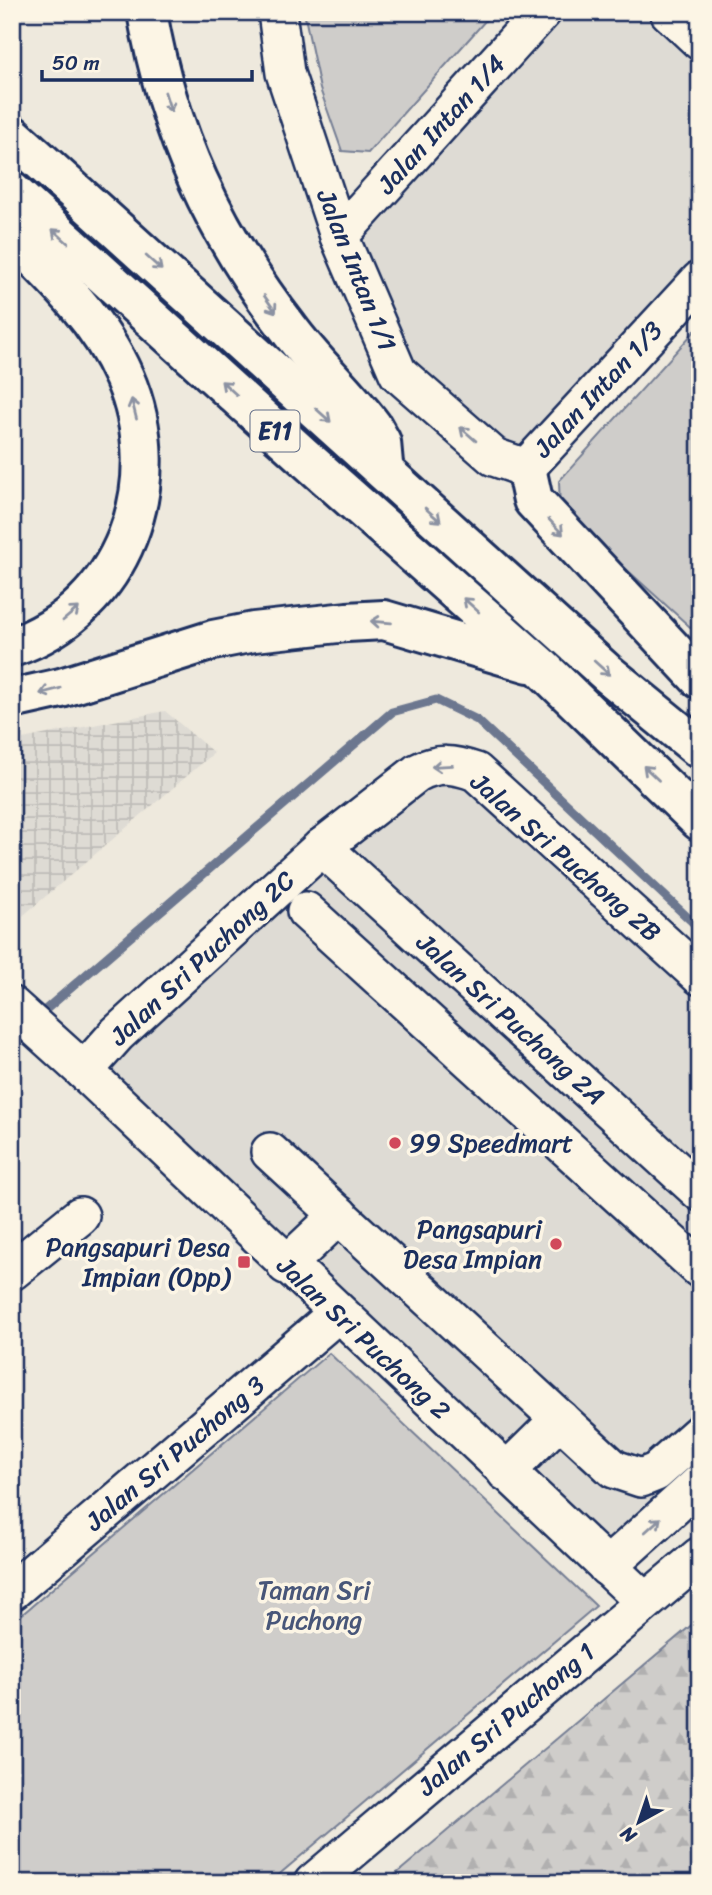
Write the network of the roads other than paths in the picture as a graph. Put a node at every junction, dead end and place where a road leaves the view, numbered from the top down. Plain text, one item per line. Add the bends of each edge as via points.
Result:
1 (147, 12) edge
2 (277, 12) edge
3 (542, 12) edge
4 (668, 12) edge
5 (700, 41) edge
6 (12, 135) edge
7 (12, 192) edge
8 (12, 236) edge
9 (339, 236) junction
10 (700, 280) edge
11 (526, 468) junction
12 (383, 469) junction
13 (12, 647) edge
14 (541, 667) junction
15 (700, 679) edge
16 (12, 699) edge
17 (700, 749) edge
18 (700, 821) edge
19 (322, 847) junction
20 (306, 911) dead end
21 (700, 976) edge
22 (12, 1006) edge
23 (79, 1067) junction
24 (270, 1152) dead end
25 (700, 1192) edge
26 (339, 1215) junction
27 (80, 1216) dead end
28 (286, 1265) junction
29 (700, 1269) edge
30 (12, 1271) edge
31 (338, 1313) junction
32 (560, 1419) junction
33 (700, 1433) edge
34 (506, 1472) junction
35 (700, 1483) edge
36 (700, 1556) edge
37 (607, 1567) junction
38 (12, 1591) edge
39 (645, 1602) junction
40 (313, 1883) edge

1 -> 12 highway via 174,120 214,217 290,331 372,426 381,442
2 - 9 street, Jalan Intan 1/1 via 285,73
3 - 9 street, Jalan Intan 1/4
4 - 5 street
6 -> 12 highway, E11
14 -> 7 highway, E11
13 -> 8 highway via 49,631 74,612 116,563 136,515 143,463 133,403 107,345 58,281
11 -> 9 street, Jalan Intan 1/1 via 494,457 398,373
10 - 11 street, Jalan Intan 1/3
11 -> 15 highway via 533,500
12 -> 17 highway, E11 via 607,673
14 -> 16 highway via 384,620 347,622 213,640
18 -> 14 highway, E11
21 -> 19 street, Jalan Sri Puchong 2B via 476,772 460,766 430,766 417,773
19 - 23 street, Jalan Sri Puchong 2C
19 - 25 street, Jalan Sri Puchong 2A
20 - 29 street
22 - 23 street, Jalan Sri Puchong 2
23 - 28 street, Jalan Sri Puchong 2
24 - 26 street
26 - 28 street
26 - 32 street
27 - 30 street
28 - 31 street, Jalan Sri Puchong 2
31 - 34 street, Jalan Sri Puchong 2
31 - 38 street, Jalan Sri Puchong 3
32 - 33 street via 614,1469 641,1478 656,1472
32 - 34 street
34 - 37 street, Jalan Sri Puchong 2
37 -> 35 street
36 - 39 street, Jalan Sri Puchong 1
37 - 39 street, Jalan Sri Puchong 2
39 - 40 street, Jalan Sri Puchong 1

